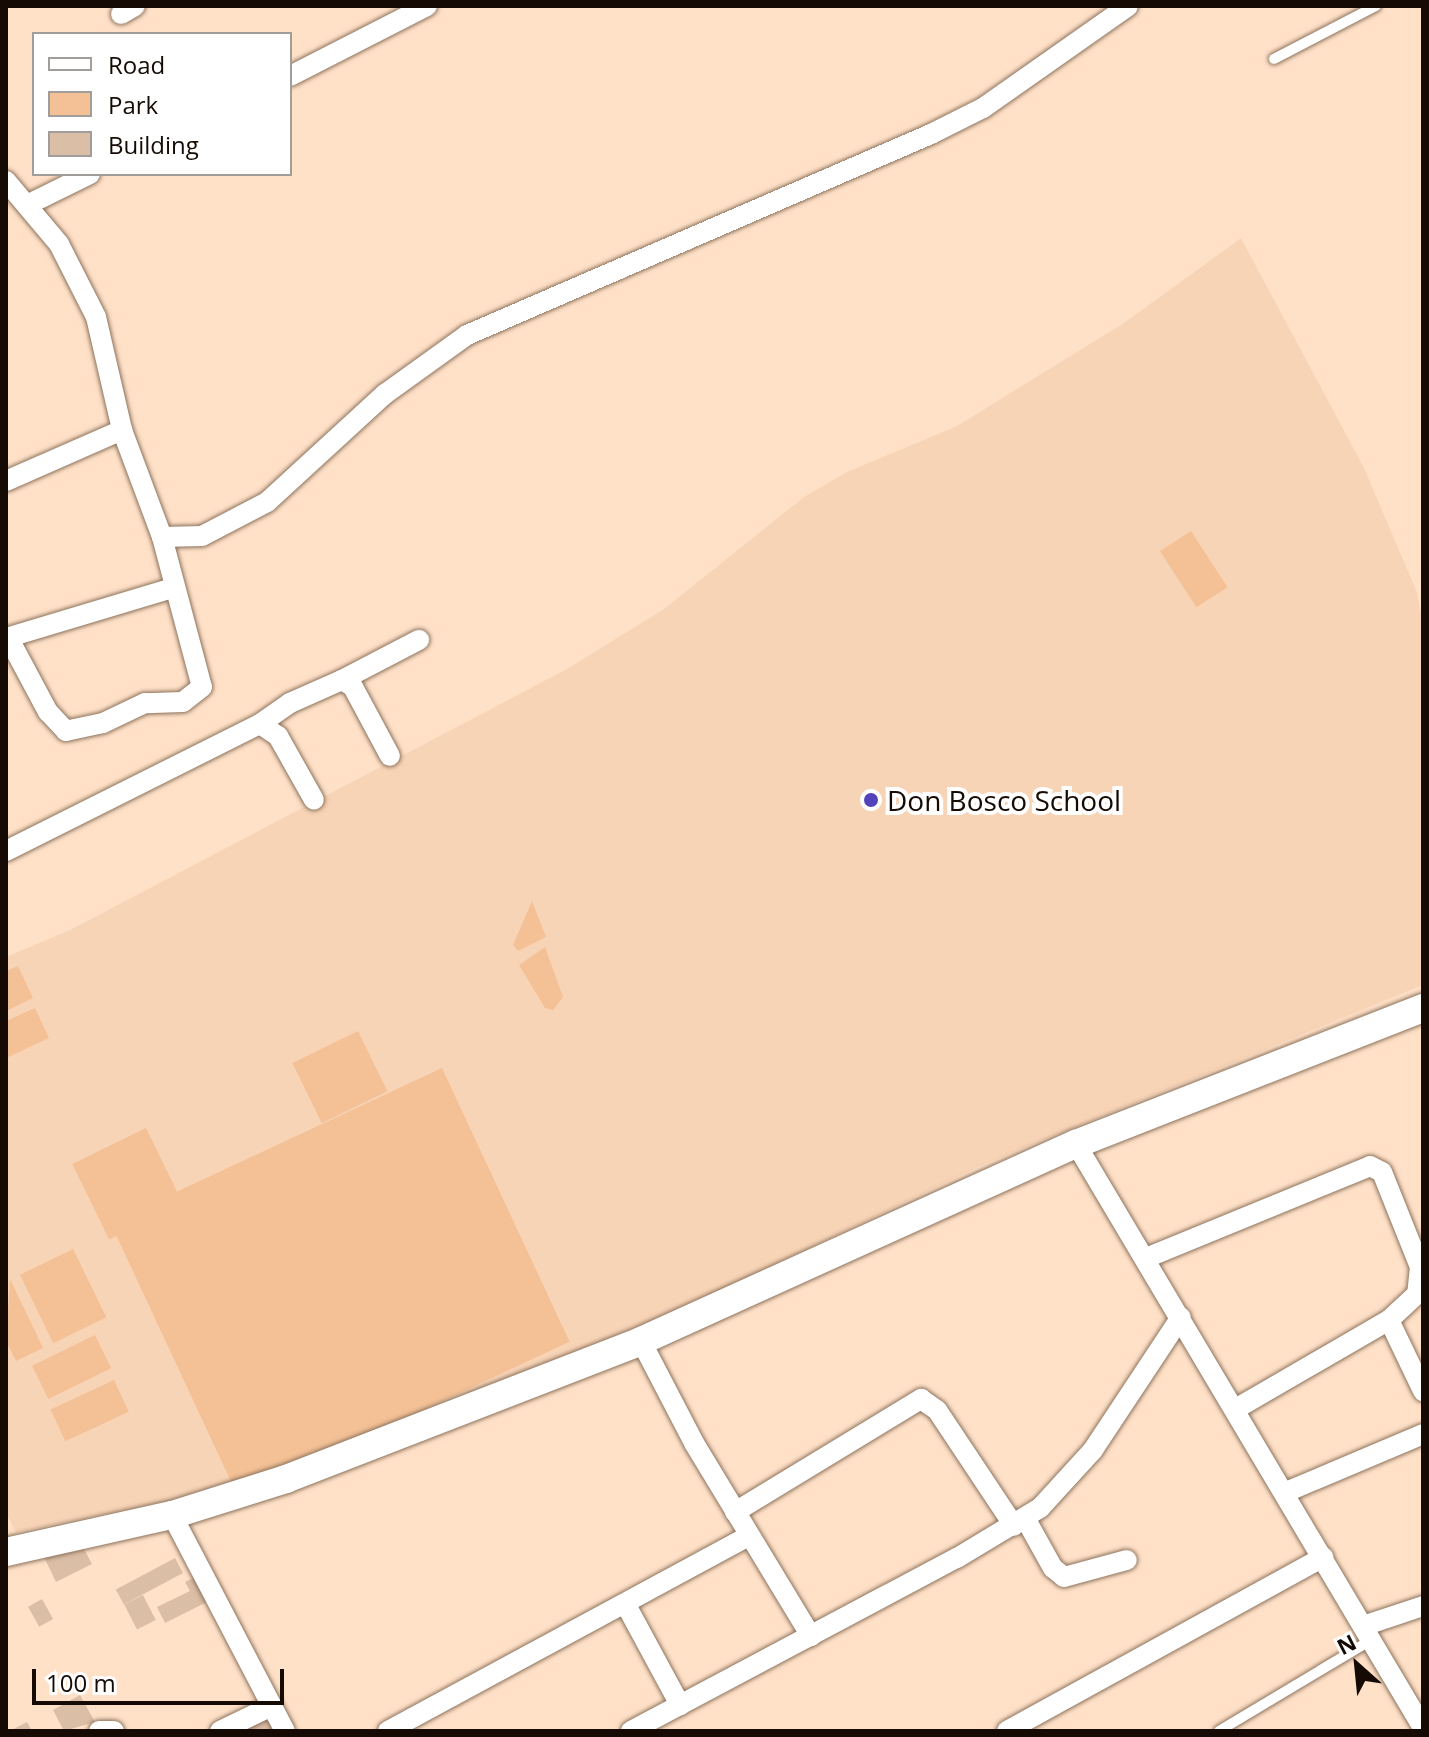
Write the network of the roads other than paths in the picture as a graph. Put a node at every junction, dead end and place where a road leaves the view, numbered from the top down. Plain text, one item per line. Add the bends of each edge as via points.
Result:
1 (427, 6) edge
2 (1128, 6) edge
3 (1376, 6) edge
4 (1274, 59) dead end
5 (292, 75) edge
6 (86, 176) edge
7 (6, 181) edge
8 (27, 205) junction
9 (122, 430) junction
10 (6, 481) edge
11 (162, 537) junction
12 (173, 588) junction
13 (7, 638) edge
14 (419, 640) dead end
15 (342, 680) junction
16 (260, 724) junction
17 (390, 756) dead end
18 (314, 800) dead end
19 (6, 851) edge
20 (1423, 1008) edge
21 (1076, 1144) junction
22 (1146, 1258) junction
23 (1181, 1317) junction
24 (1389, 1320) junction
25 (641, 1341) junction
26 (1423, 1391) edge
27 (1237, 1408) junction
28 (1423, 1434) edge
29 (1286, 1492) junction
30 (735, 1512) junction
31 (172, 1515) junction
32 (1019, 1522) junction
33 (749, 1536) junction
34 (6, 1552) edge
35 (1321, 1553) junction
36 (1127, 1560) dead end
37 (1239, 1590) dead end
38 (626, 1605) junction
39 (1423, 1606) edge
40 (1367, 1633) junction
41 (811, 1636) junction
42 (680, 1705) junction
43 (272, 1706) junction
44 (1417, 1719) edge
45 (634, 1730) edge
46 (99, 1731) edge
47 (114, 1731) edge
48 (220, 1731) edge
49 (285, 1731) edge
50 (388, 1731) edge
51 (1007, 1731) edge
52 (1219, 1731) edge

1 - 5 street
2 - 11 street via 983,108 931,134 467,335 385,394 267,502 202,536
3 - 4 lane
6 - 8 street
7 - 8 street
8 - 9 street via 59,244 96,317
9 - 10 street
9 - 11 street
11 - 12 street
12 - 13 street
12 - 13 street via 203,679 198,693 183,702 145,703 103,723 66,731 48,712
14 - 15 street
15 - 16 street via 290,703
15 - 17 street via 353,687
16 - 18 street via 278,736
16 - 19 street
20 - 21 street
21 - 22 street
21 - 25 street
22 - 23 street
22 - 24 street via 1375,1166 1411,1238 1422,1279 1417,1294
23 - 27 street
23 - 32 street via 1093,1450 1063,1487
24 - 26 street
24 - 27 street
25 - 30 street
25 - 31 street via 286,1479
27 - 29 street
28 - 29 street
29 - 35 street
30 - 32 street via 921,1399 937,1410
30 - 33 street
31 - 34 street
31 - 43 street
32 - 36 street via 1064,1577
32 - 41 street
33 - 38 street
33 - 41 street
35 - 37 street
35 - 40 street
35 - 51 street
38 - 42 street
38 - 50 street
39 - 40 street
40 - 44 street
40 - 52 lane
41 - 42 street
42 - 45 street
43 - 48 street
43 - 49 street
46 - 47 street

